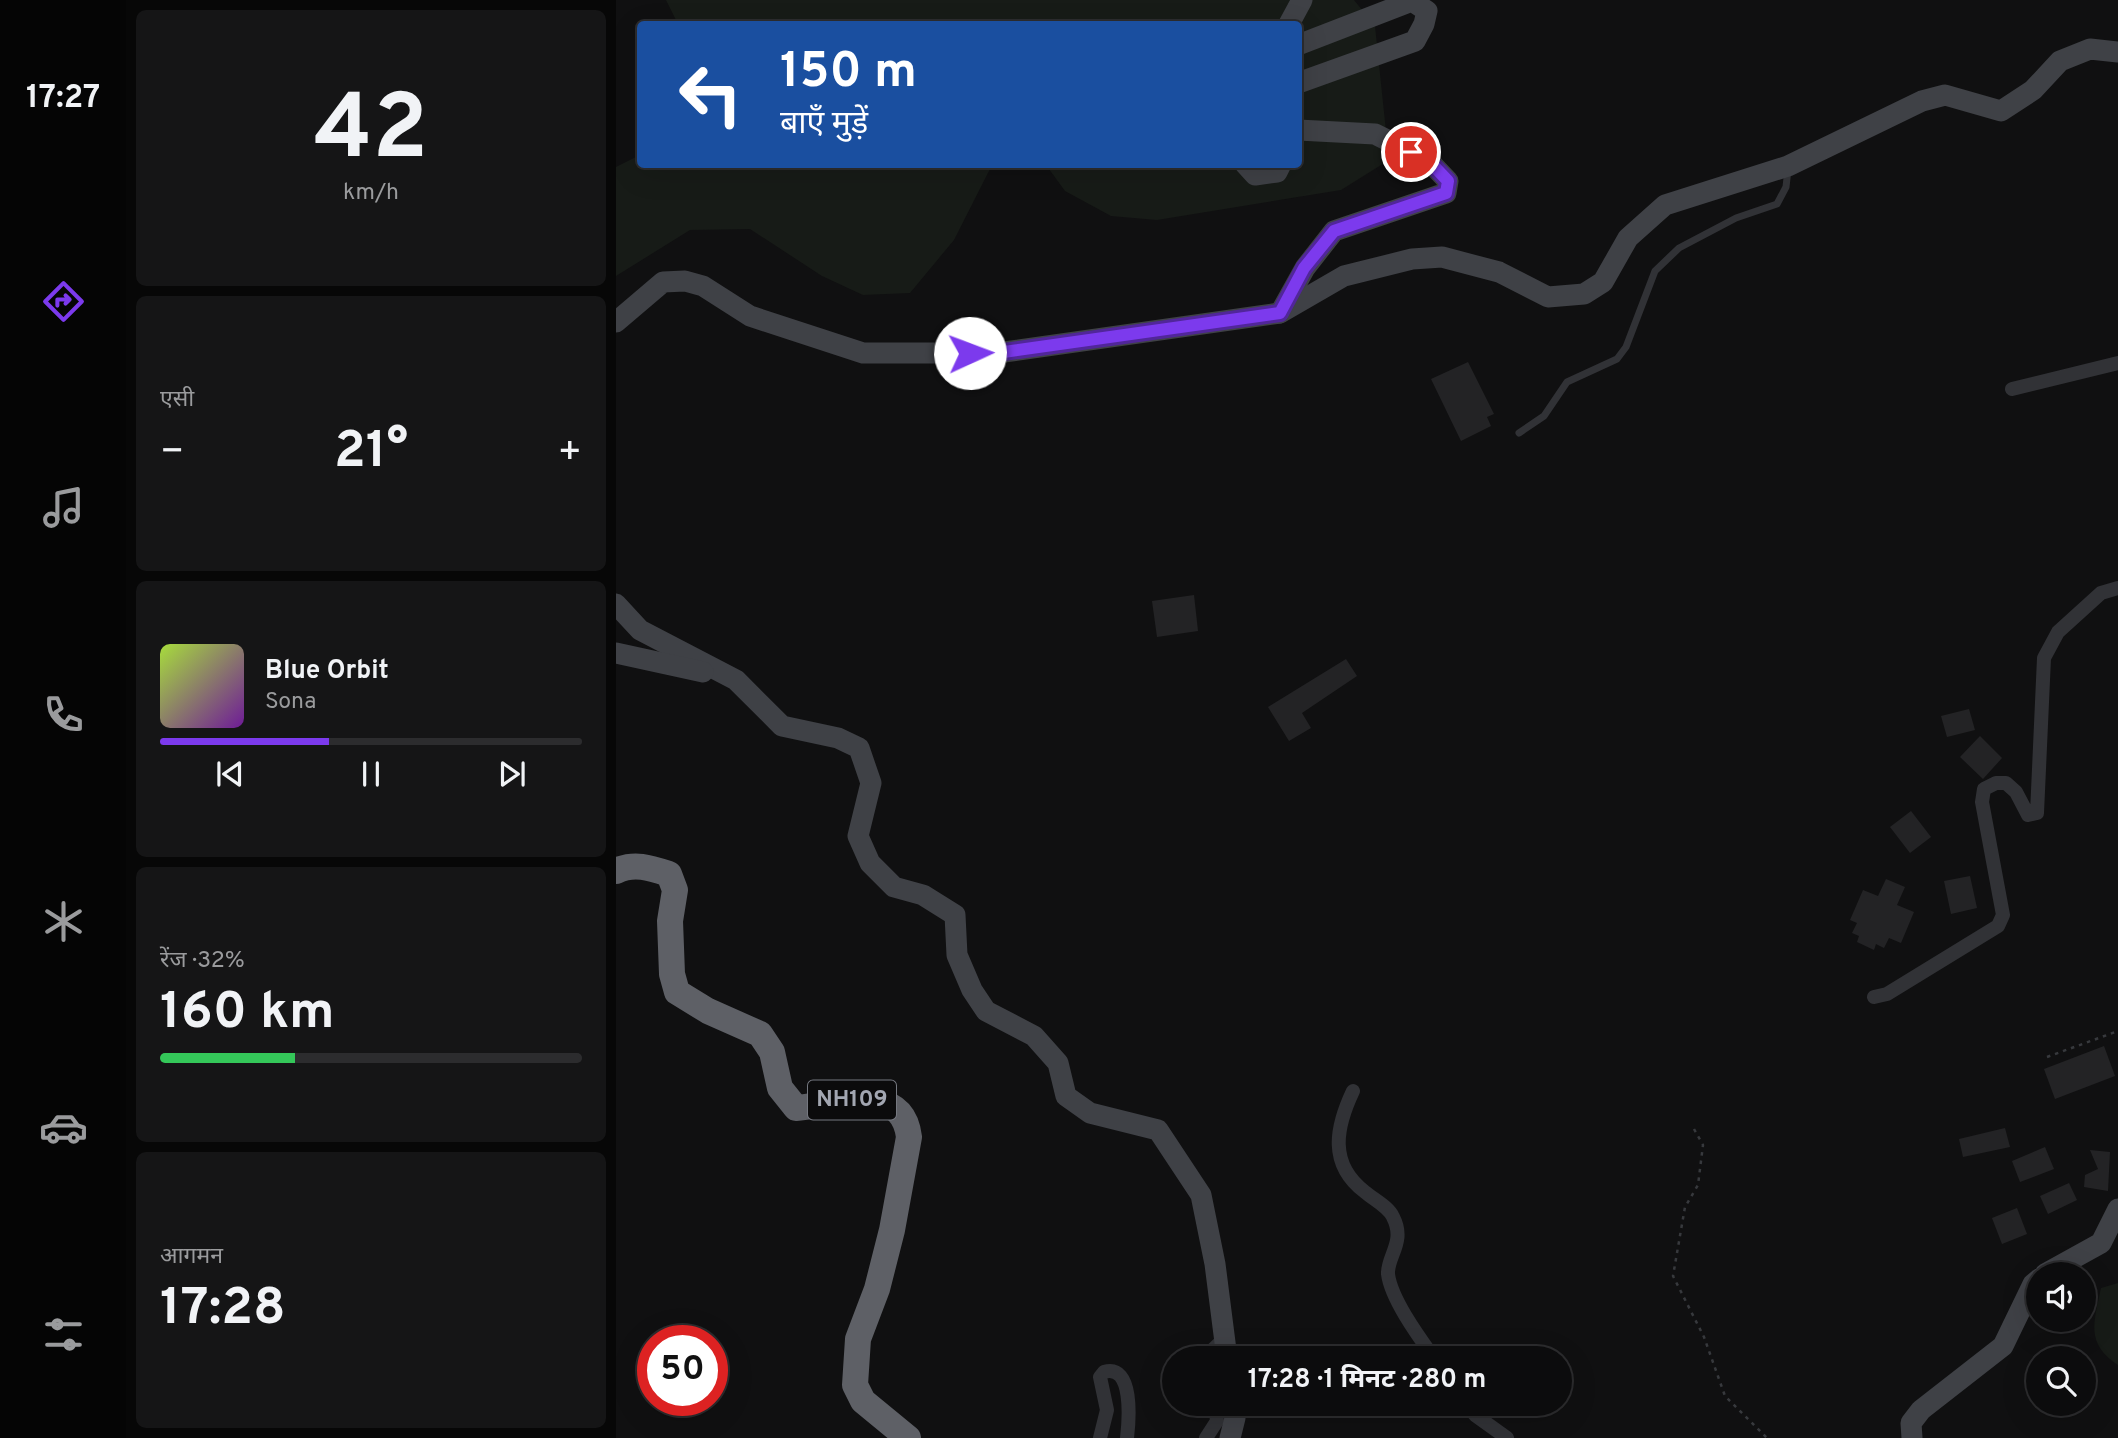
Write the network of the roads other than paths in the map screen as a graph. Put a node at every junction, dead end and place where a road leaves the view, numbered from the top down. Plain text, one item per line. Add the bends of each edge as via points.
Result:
1 (1302, 0) edge
2 (1291, 21) edge
3 (1302, 43) edge
4 (2118, 52) edge
5 (1302, 82) edge
6 (1302, 130) edge
7 (1788, 166) junction
8 (1249, 168) edge
9 (1279, 168) edge
10 (1280, 313) junction
11 (616, 322) edge
12 (2118, 363) edge
13 (2012, 389) dead end
14 (1519, 433) dead end
15 (2118, 588) edge
16 (616, 604) edge
17 (616, 653) edge
18 (737, 680) junction
19 (616, 871) edge
20 (1874, 997) dead end
21 (1353, 1091) dead end
22 (2118, 1209) edge
23 (2067, 1262) edge
24 (2026, 1298) edge
25 (1226, 1346) edge
26 (1427, 1346) edge
27 (1216, 1416) edge
28 (1235, 1416) edge
29 (1476, 1416) edge
30 (908, 1438) edge
31 (1100, 1438) edge
32 (1128, 1438) edge
33 (1206, 1438) edge
34 (1230, 1438) edge
35 (1507, 1438) edge
36 (1912, 1438) edge

1 - 2 main road
3 - 5 main road via 1412,1 1427,11 1415,41
4 - 7 main road via 2090,49 2060,61 2033,90 2001,111 1945,95 1922,101
6 - 10 main road via 1375,134 1429,161 1448,181 1446,193 1334,231 1304,268
7 - 10 main road via 1665,205 1628,238 1603,282 1584,294 1548,297 1499,272 1442,257 1412,259 1344,276
7 - 14 lane via 1786,187 1777,204 1736,218 1679,248 1655,271 1626,347 1617,359 1567,382 1545,416
8 - 9 main road via 1255,175
10 - 11 main road via 997,353 863,353 750,316 703,286 685,281 663,282
12 - 13 street
15 - 20 street via 2101,593 2058,632 2044,658 2037,813 2028,815 2006,783 1984,789 1982,802 2003,915 1998,926 1887,994
16 - 18 main road via 640,630
17 - 18 main road
18 - 25 main road via 782,726 838,738 859,748 871,783 858,836 870,863 894,887 923,895 955,915 957,955 986,1011 1034,1036 1058,1063 1066,1096 1090,1113 1158,1130 1201,1195
19 - 30 highway, NH109 via 644,866 669,874 675,890 670,944 677,992 760,1034 772,1052 780,1088 796,1108 879,1102 899,1110 907,1121 909,1137 892,1230 858,1339 855,1385 863,1401
21 - 26 street via 1339,1125 1338,1156 1357,1185 1393,1215 1398,1233 1388,1270 1391,1288
22 - 23 main road via 2101,1243
24 - 36 main road via 2003,1346 1920,1410 1912,1423
27 - 33 street
28 - 34 main road
29 - 35 street
31 - 32 street via 1107,1410 1100,1377 1110,1370 1124,1382

